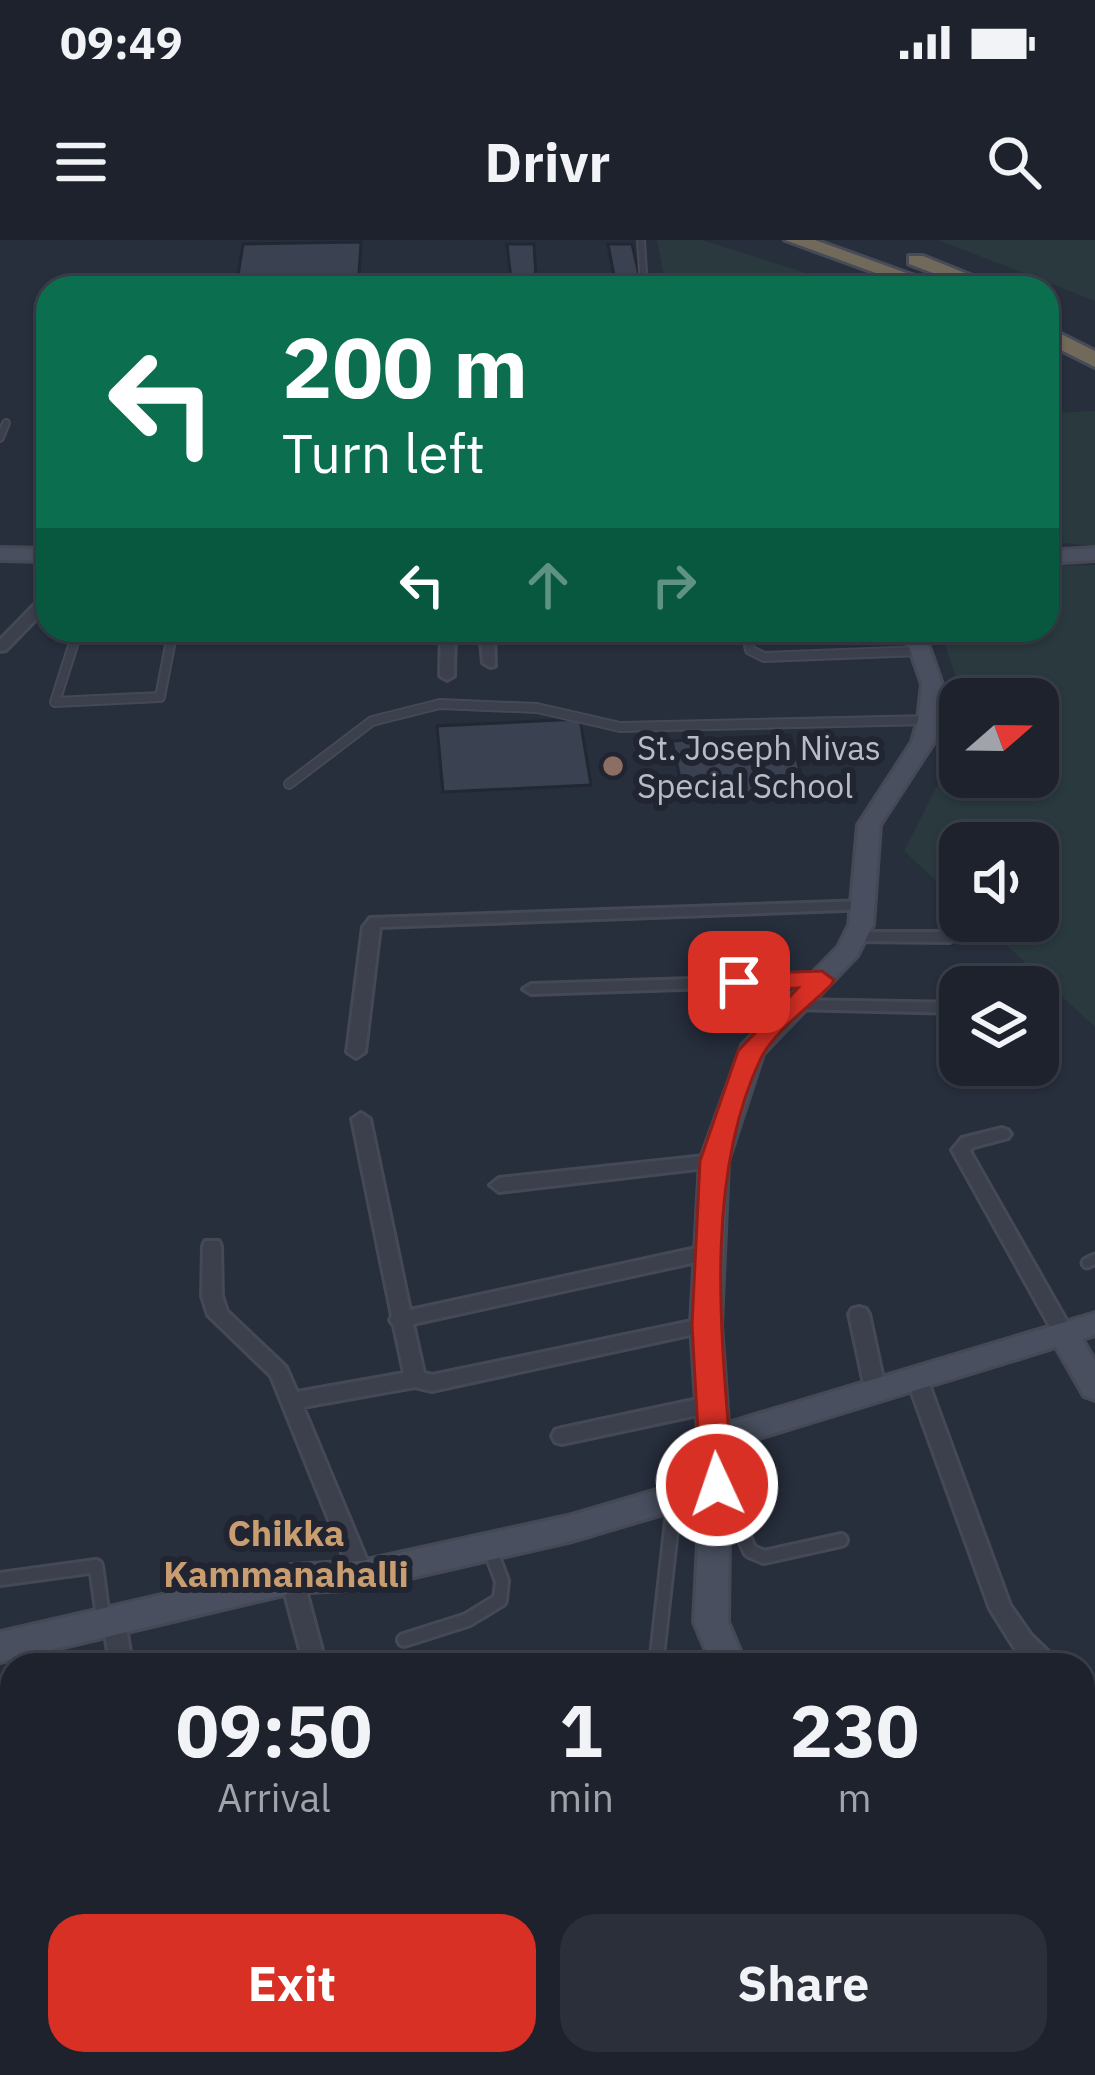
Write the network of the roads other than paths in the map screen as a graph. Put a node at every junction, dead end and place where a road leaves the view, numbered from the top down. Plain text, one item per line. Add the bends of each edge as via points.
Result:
1 (641, 240) edge
2 (795, 240) edge
3 (856, 240) edge
4 (643, 276) edge
5 (902, 276) edge
6 (958, 276) edge
7 (1059, 318) edge
8 (1095, 335) edge
9 (1059, 340) edge
10 (1095, 360) edge
11 (6, 423) dead end
12 (0, 438) edge
13 (0, 554) edge
14 (1095, 554) edge
15 (36, 555) edge
16 (1059, 556) edge
17 (36, 611) edge
18 (73, 642) edge
19 (170, 642) edge
20 (448, 642) edge
21 (488, 642) edge
22 (748, 642) edge
23 (907, 642) edge
24 (917, 642) edge
25 (1, 647) edge
26 (490, 663) dead end
27 (447, 676) dead end
28 (929, 720) junction
29 (289, 784) dead end
30 (866, 906) junction
31 (855, 937) junction
32 (939, 937) edge
33 (822, 980) junction
34 (531, 989) dead end
35 (798, 1005) junction
36 (939, 1007) edge
37 (356, 1052) dead end
38 (361, 1119) dead end
39 (1002, 1134) dead end
40 (714, 1161) junction
41 (499, 1185) dead end
42 (212, 1246) dead end
43 (710, 1252) junction
44 (859, 1314) dead end
45 (400, 1319) junction
46 (1095, 1324) edge
47 (706, 1325) junction
48 (1064, 1334) junction
49 (415, 1379) junction
50 (917, 1379) junction
51 (1095, 1388) edge
52 (876, 1393) junction
53 (293, 1401) junction
54 (712, 1404) junction
55 (562, 1436) dead end
56 (715, 1439) junction
57 (716, 1497) junction
58 (675, 1498) junction
59 (841, 1540) dead end
60 (489, 1546) junction
61 (362, 1575) junction
62 (0, 1580) edge
63 (292, 1580) junction
64 (109, 1621) junction
65 (404, 1640) dead end
66 (0, 1647) edge
67 (118, 1653) edge
68 (312, 1653) edge
69 (657, 1653) edge
70 (725, 1653) edge
71 (1034, 1653) edge

1 - 4 lane
2 - 5 highway
3 - 6 highway
7 - 8 highway
9 - 10 highway
11 - 12 lane
13 - 15 street
14 - 16 street
17 - 25 street
18 - 19 lane via 56,702 160,697
20 - 27 street
21 - 26 street
22 - 23 lane via 764,657
24 - 28 street via 932,684
28 - 29 lane via 620,727 538,708 440,704 372,721
28 - 30 street via 869,825
30 - 31 street
30 - 37 street via 376,922
31 - 32 street
31 - 33 street
33 - 34 street
33 - 35 street
35 - 36 street
35 - 40 street via 751,1051
38 - 45 street
39 - 48 street via 961,1150
40 - 41 street
40 - 43 street
42 - 53 street via 218,1315 279,1372
43 - 45 street
43 - 47 street
44 - 52 street
45 - 49 street
46 - 48 street
47 - 49 street via 432,1383
47 - 54 street
48 - 50 street
48 - 51 street
49 - 53 street
50 - 52 street
50 - 71 street via 1001,1609
52 - 56 street
53 - 61 street
54 - 55 street
54 - 56 street
56 - 57 street
57 - 58 street
57 - 59 lane via 750,1551 764,1557
57 - 70 street via 711,1622
58 - 60 street
58 - 69 lane
60 - 61 street
60 - 65 lane via 500,1600
61 - 63 street
62 - 64 lane via 96,1566
63 - 64 street
63 - 68 street
64 - 66 street
64 - 67 street

